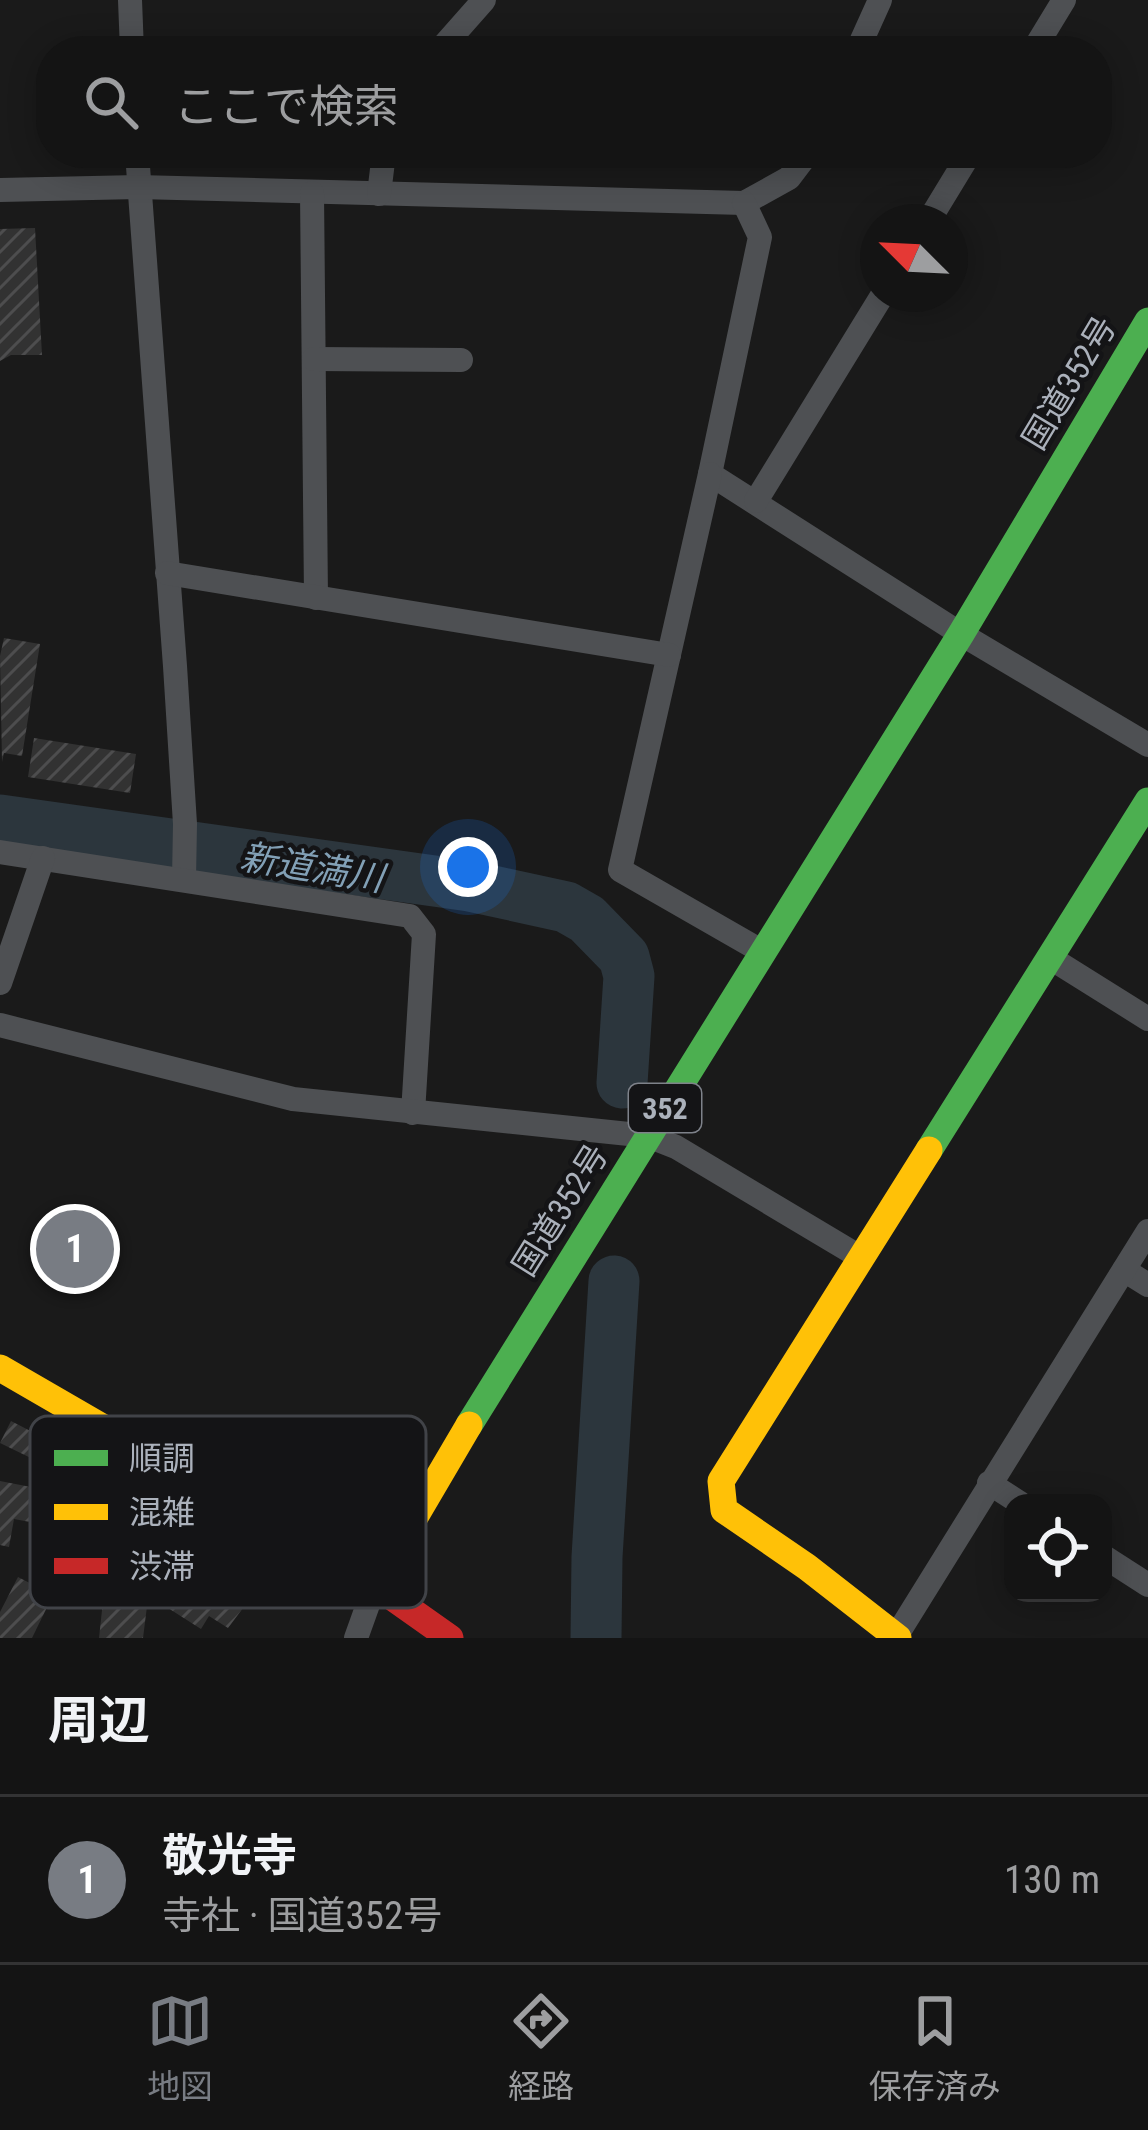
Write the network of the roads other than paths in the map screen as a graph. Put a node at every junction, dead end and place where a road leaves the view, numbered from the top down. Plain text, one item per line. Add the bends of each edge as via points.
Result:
1 (130, 0) edge
2 (484, 0) edge
3 (880, 0) edge
4 (1064, 0) edge
5 (131, 36) edge
6 (452, 36) edge
7 (864, 36) edge
8 (1042, 36) edge
9 (137, 168) edge
10 (382, 168) edge
11 (796, 168) edge
12 (961, 168) edge
13 (138, 188) junction
14 (0, 190) edge
15 (312, 193) junction
16 (379, 194) junction
17 (745, 203) junction
18 (939, 204) edge
19 (873, 312) edge
20 (1148, 321) edge
21 (314, 359) junction
22 (461, 360) dead end
23 (710, 475) junction
24 (756, 501) junction
25 (167, 573) junction
26 (316, 598) junction
27 (961, 634) junction
28 (669, 655) junction
29 (1148, 745) edge
30 (1148, 801) edge
31 (0, 851) edge
32 (43, 858) junction
33 (184, 873) junction
34 (763, 952) junction
35 (1049, 957) junction
36 (0, 983) edge
37 (1148, 1019) edge
38 (0, 1025) edge
39 (413, 1113) junction
40 (648, 1136) junction
41 (1148, 1231) edge
42 (860, 1257) junction
43 (1124, 1270) junction
44 (1148, 1285) edge
45 (0, 1368) edge
46 (83, 1416) edge
47 (988, 1483) junction
48 (1006, 1494) edge
49 (426, 1495) edge
50 (1112, 1562) edge
51 (1148, 1586) edge
52 (367, 1608) edge
53 (408, 1608) edge
54 (356, 1638) edge
55 (450, 1638) edge
56 (896, 1638) edge

1 - 5 street
2 - 6 street
3 - 7 street
4 - 8 street
9 - 13 street
10 - 16 street
11 - 17 street
12 - 18 street
13 - 14 street
13 - 15 street
13 - 25 street
15 - 16 street
15 - 21 street
16 - 17 street
17 - 23 street via 760,237
19 - 24 street
20 - 27 main road, 国道352号 / 352
21 - 22 street
21 - 26 street
23 - 24 street
23 - 28 street
24 - 27 street
25 - 26 street
25 - 33 street
26 - 28 street
27 - 29 street
27 - 34 main road, 国道352号 / 352
28 - 34 street via 620,870
30 - 35 main road
31 - 32 street
32 - 33 street
32 - 36 street
33 - 39 street via 410,916 424,934
34 - 40 main road, 国道352号 / 352
35 - 37 street
35 - 42 main road
38 - 39 street via 257,1092
39 - 40 street
40 - 42 street
40 - 49 main road, 国道352号 / 352
41 - 43 street
42 - 56 main road via 725,1471 722,1501
43 - 44 street
43 - 47 street
45 - 46 main road
47 - 48 street
47 - 56 street
50 - 51 street
52 - 54 street
53 - 55 main road

